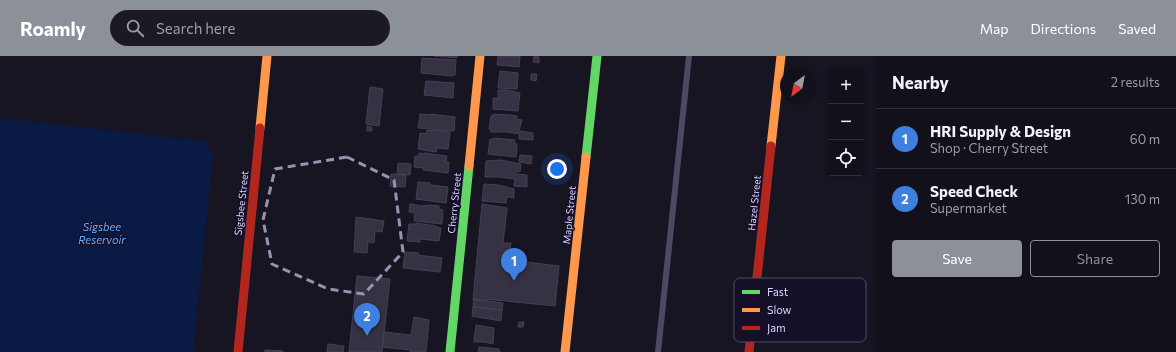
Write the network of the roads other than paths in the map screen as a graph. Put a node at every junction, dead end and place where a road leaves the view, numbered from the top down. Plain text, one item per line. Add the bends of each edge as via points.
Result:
1 (267, 56) edge
2 (480, 56) edge
3 (597, 56) edge
4 (690, 56) edge
5 (781, 56) edge
6 (757, 278) edge
7 (750, 342) edge
8 (238, 352) edge
9 (450, 352) edge
10 (565, 352) edge
11 (658, 352) edge
12 (749, 352) edge

1 - 8 street, Sigsbee Street
2 - 9 street, Cherry Street
3 - 10 street, Maple Street
4 - 11 lane
5 - 6 street, Hazel Street
7 - 12 street, Hazel Street

